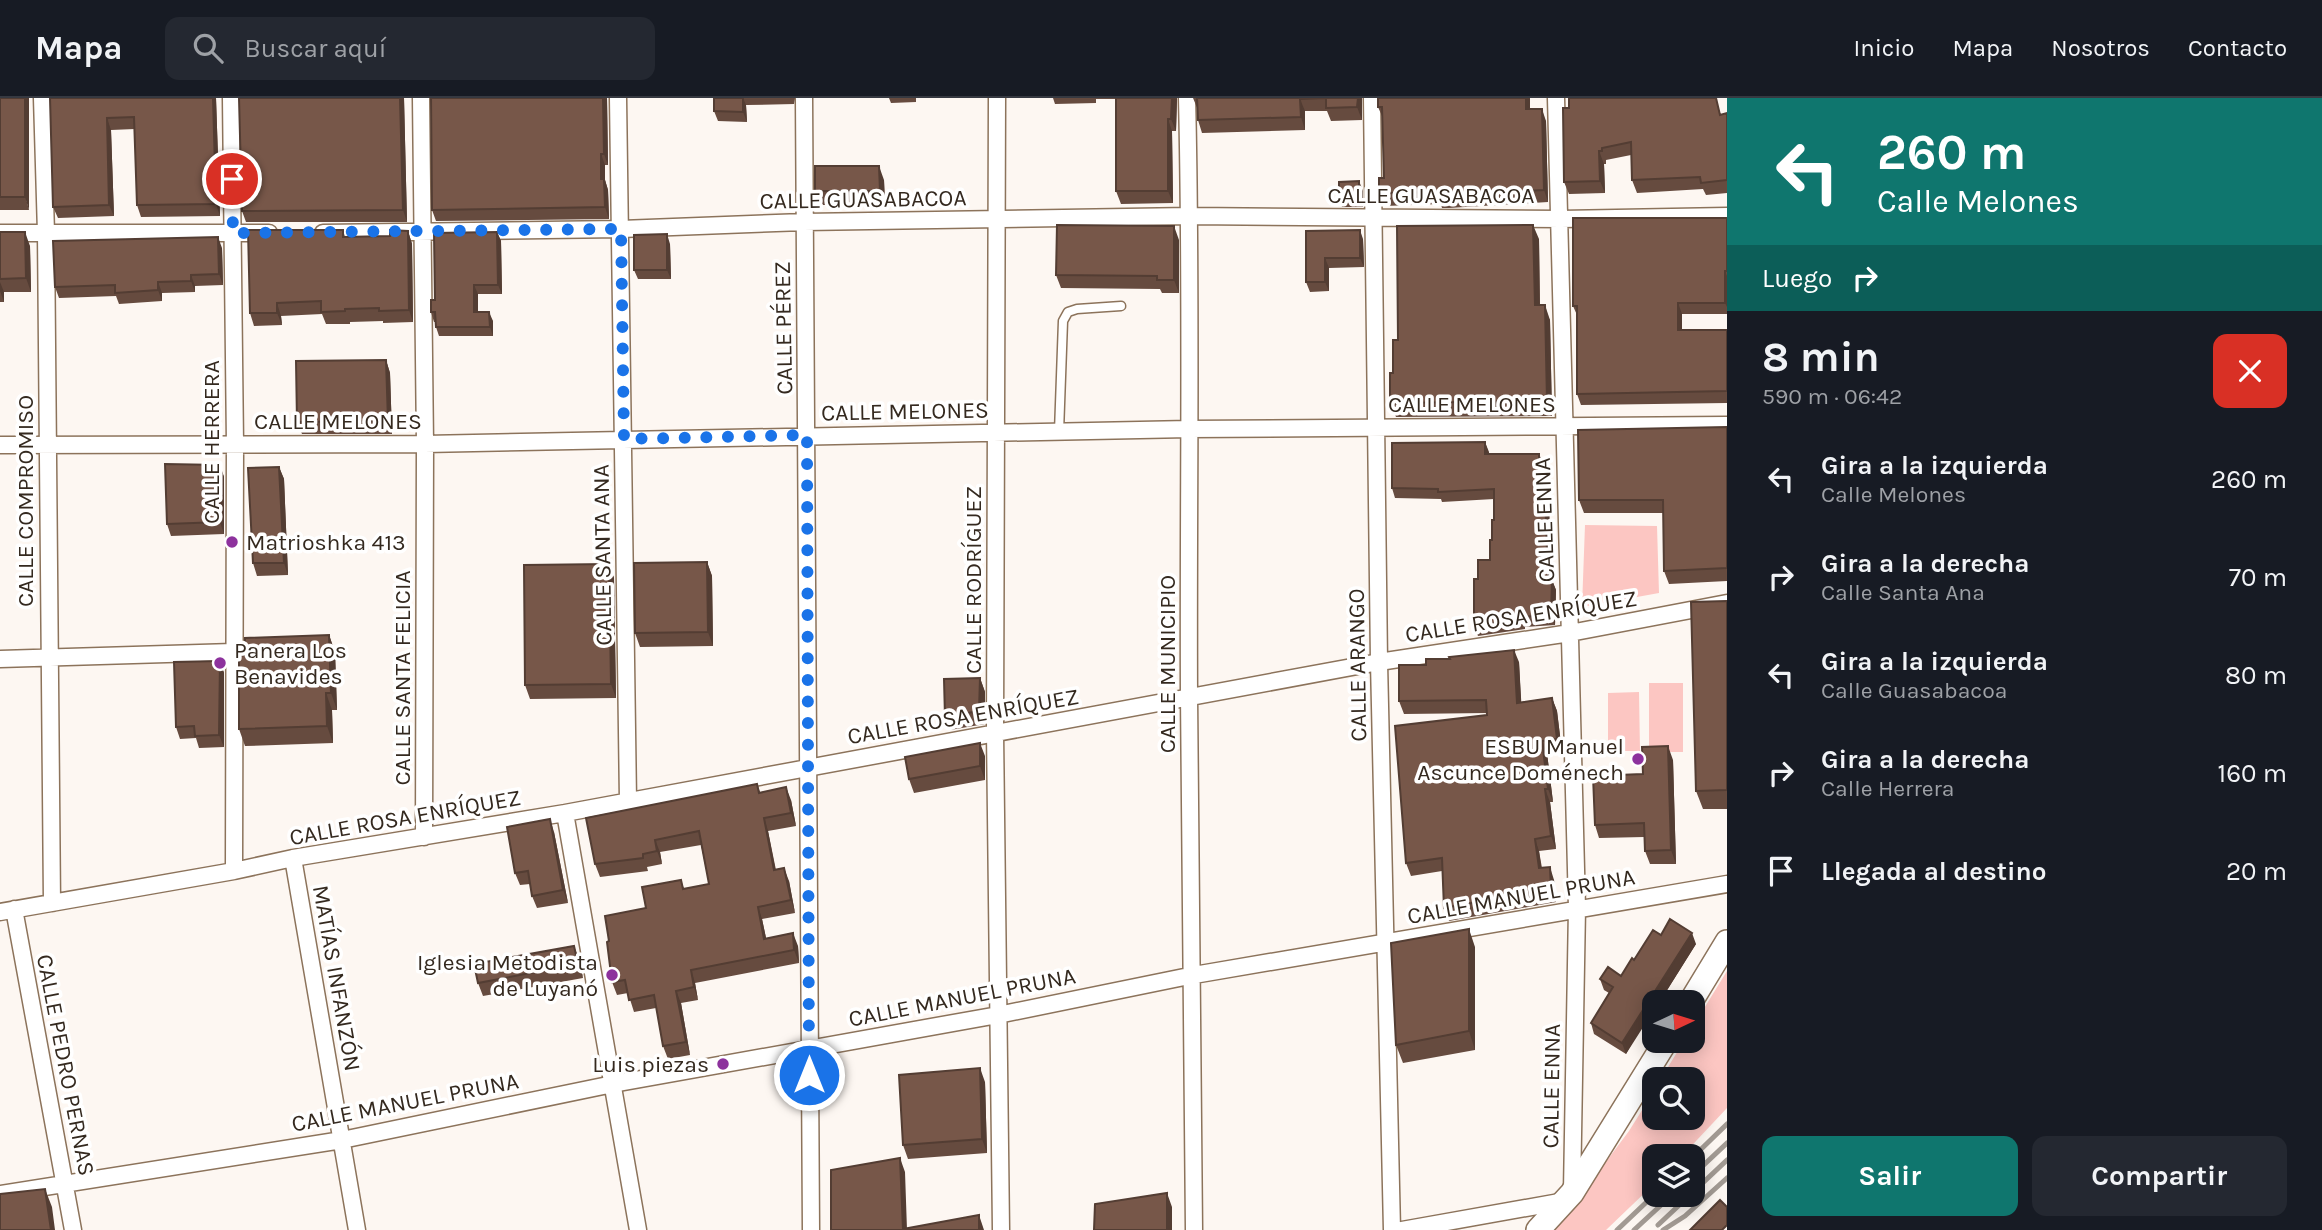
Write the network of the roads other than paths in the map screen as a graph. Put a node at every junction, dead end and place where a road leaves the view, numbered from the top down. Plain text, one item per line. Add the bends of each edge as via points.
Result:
1 (43, 98) edge
2 (231, 98) edge
3 (421, 98) edge
4 (618, 98) edge
5 (804, 98) edge
6 (997, 98) edge
7 (1187, 98) edge
8 (1372, 98) edge
9 (1556, 98) edge
10 (1190, 216) junction
11 (1727, 216) edge
12 (1374, 218) junction
13 (997, 219) junction
14 (1560, 219) junction
15 (804, 222) junction
16 (621, 229) junction
17 (423, 232) junction
18 (0, 233) edge
19 (46, 233) junction
20 (233, 233) junction
21 (1121, 306) dead end
22 (1727, 425) edge
23 (1563, 426) junction
24 (1376, 427) junction
25 (1189, 429) junction
26 (1059, 432) junction
27 (996, 433) junction
28 (807, 435) junction
29 (624, 439) junction
30 (0, 444) edge
31 (47, 444) junction
32 (235, 444) junction
33 (425, 444) junction
34 (1727, 603) edge
35 (1570, 633) junction
36 (233, 652) junction
37 (49, 658) junction
38 (0, 659) edge
39 (1379, 662) junction
40 (1189, 698) junction
41 (995, 732) junction
42 (810, 766) junction
43 (628, 801) junction
44 (565, 813) junction
45 (424, 837) junction
46 (293, 858) junction
47 (234, 871) junction
48 (1727, 884) edge
49 (52, 903) junction
50 (1577, 908) junction
51 (7, 910) edge
52 (1727, 942) edge
53 (1387, 943) junction
54 (1194, 975) junction
55 (1698, 990) edge
56 (998, 1015) junction
57 (809, 1050) junction
58 (1658, 1054) edge
59 (613, 1084) junction
60 (342, 1140) junction
61 (65, 1182) junction
62 (0, 1194) edge
63 (1568, 1197) junction
64 (73, 1230) edge
65 (357, 1230) edge
66 (638, 1230) edge
67 (811, 1230) edge
68 (1001, 1230) edge
69 (1194, 1230) edge
70 (1392, 1230) edge
71 (1402, 1230) edge
72 (1538, 1230) edge

1 - 19 street, CALLE COMPROMISO
2 - 20 street, CALLE HERRERA
3 - 17 street, CALLE SANTA FELICIA
4 - 16 street, CALLE SANTA ANA
5 - 15 street, CALLE PÉREZ
6 - 13 street, CALLE RODRÍGUEZ
7 - 10 street, CALLE MUNICIPIO
8 - 12 street, CALLE ARANGO
9 - 14 street, CALLE ENNA
10 - 12 street, CALLE GUASABACOA
10 - 13 street, CALLE GUASABACOA
10 - 25 street, CALLE MUNICIPIO
11 - 14 street, CALLE GUASABACOA
12 - 14 street, CALLE GUASABACOA
12 - 24 street, CALLE ARANGO
13 - 15 street, CALLE GUASABACOA
13 - 27 street, CALLE RODRÍGUEZ
14 - 23 street, CALLE ENNA
15 - 16 street, CALLE GUASABACOA
15 - 28 street, CALLE PÉREZ
16 - 17 street, CALLE GUASABACOA
16 - 29 street, CALLE SANTA ANA
17 - 20 street, CALLE GUASABACOA
17 - 33 street, CALLE SANTA FELICIA
18 - 19 street, CALLE GUASABACOA
19 - 20 street, CALLE GUASABACOA
19 - 31 street, CALLE COMPROMISO
20 - 32 street, CALLE HERRERA
21 - 26 lane via 1077,309 1068,312 1063,321
22 - 23 street, CALLE MELONES
23 - 24 street, CALLE MELONES
23 - 35 street, CALLE ENNA
24 - 25 street, CALLE MELONES
24 - 39 street, CALLE ARANGO
25 - 26 street, CALLE MELONES
25 - 40 street, CALLE MUNICIPIO
26 - 27 street, CALLE MELONES
27 - 28 street, CALLE MELONES
27 - 41 street, CALLE RODRÍGUEZ
28 - 29 street, CALLE MELONES
28 - 42 street, CALLE PÉREZ
29 - 33 street, CALLE MELONES
29 - 43 street, CALLE SANTA ANA
30 - 31 street, CALLE MELONES
31 - 32 street, CALLE MELONES
31 - 37 street, CALLE COMPROMISO
32 - 33 street, CALLE MELONES
32 - 36 street, CALLE HERRERA
33 - 45 street, CALLE SANTA FELICIA
34 - 35 street, CALLE ROSA ENRÍQUEZ
35 - 39 street, CALLE ROSA ENRÍQUEZ
35 - 50 street, CALLE ENNA
36 - 37 street
36 - 47 street, CALLE HERRERA
37 - 38 street
37 - 49 street, CALLE COMPROMISO
39 - 40 street, CALLE ROSA ENRÍQUEZ
39 - 53 street, CALLE ARANGO
40 - 41 street, CALLE ROSA ENRÍQUEZ
40 - 54 street, CALLE MUNICIPIO
41 - 42 street, CALLE ROSA ENRÍQUEZ
41 - 56 street, CALLE RODRÍGUEZ
42 - 43 street, CALLE ROSA ENRÍQUEZ
42 - 57 street, CALLE PÉREZ
43 - 44 street, CALLE ROSA ENRÍQUEZ
44 - 45 street, CALLE ROSA ENRÍQUEZ
44 - 59 street
45 - 46 street, CALLE ROSA ENRÍQUEZ
46 - 47 street, CALLE ROSA ENRÍQUEZ
46 - 60 street, MATÍAS INFANZÓN
47 - 49 street, CALLE ROSA ENRÍQUEZ
48 - 50 street, CALLE MANUEL PRUNA
49 - 51 street, CALLE ROSA ENRÍQUEZ
50 - 53 street, CALLE MANUEL PRUNA
50 - 63 street, CALLE ENNA
51 - 61 street, CALLE PEDRO PERNAS
52 - 55 main road
53 - 54 street, CALLE MANUEL PRUNA
53 - 70 street, CALLE ARANGO
54 - 56 street, CALLE MANUEL PRUNA
54 - 69 street, CALLE MUNICIPIO
56 - 57 street, CALLE MANUEL PRUNA
56 - 68 street, CALLE RODRÍGUEZ
57 - 59 street, CALLE MANUEL PRUNA
57 - 67 street, CALLE PÉREZ
58 - 63 main road
59 - 60 street, CALLE MANUEL PRUNA
59 - 66 street
60 - 61 street, CALLE MANUEL PRUNA
60 - 65 street, MATÍAS INFANZÓN
61 - 62 street, CALLE MANUEL PRUNA
61 - 64 street, CALLE PEDRO PERNAS
63 - 71 street
63 - 72 main road

